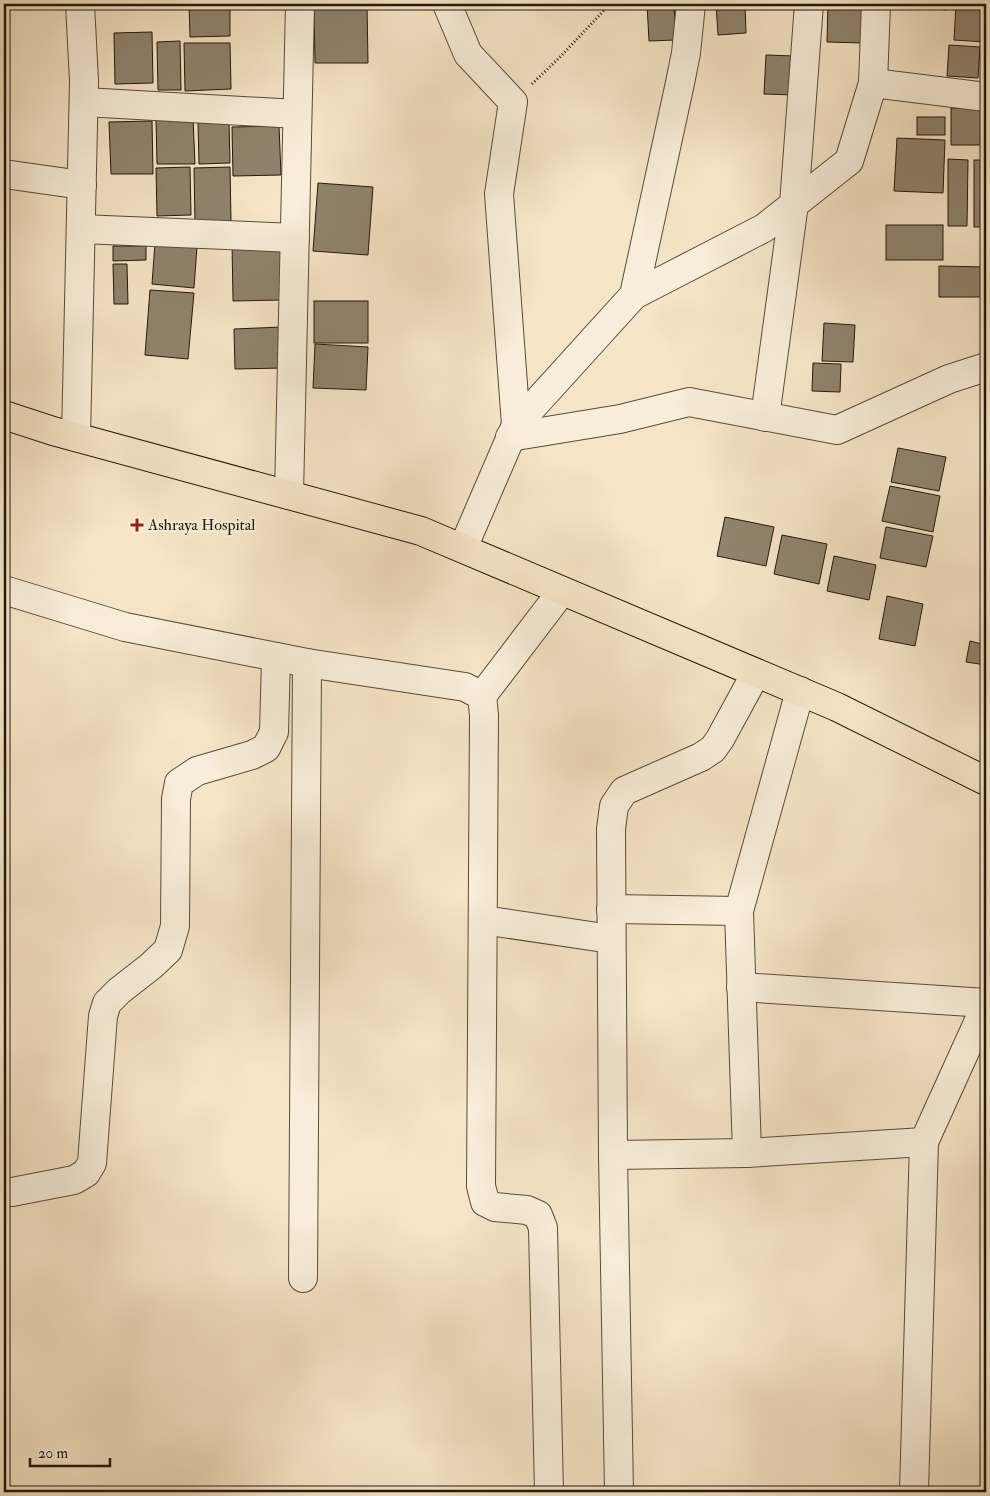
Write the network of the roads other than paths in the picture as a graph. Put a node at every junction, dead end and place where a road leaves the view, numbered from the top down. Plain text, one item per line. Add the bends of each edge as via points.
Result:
1 (80, 4) edge
2 (300, 4) edge
3 (447, 4) edge
4 (691, 4) edge
5 (809, 4) edge
6 (876, 4) edge
7 (873, 83) junction
8 (986, 97) edge
9 (84, 102) junction
10 (297, 114) junction
11 (4, 174) edge
12 (82, 185) junction
13 (794, 204) junction
14 (81, 229) junction
15 (294, 238) junction
16 (634, 295) junction
17 (986, 367) edge
18 (4, 415) edge
19 (765, 417) junction
20 (513, 431) junction
21 (76, 437) junction
22 (289, 495) junction
23 (463, 548) junction
24 (4, 590) edge
25 (562, 591) junction
26 (276, 657) junction
27 (307, 663) junction
28 (756, 673) junction
29 (800, 691) junction
30 (482, 696) junction
31 (986, 778) edge
32 (611, 909) junction
33 (739, 910) junction
34 (483, 920) junction
35 (611, 939) junction
36 (741, 987) junction
37 (986, 1004) edge
38 (924, 1142) junction
39 (747, 1153) junction
40 (613, 1155) junction
41 (12, 1192) dead end
42 (302, 1278) dead end
43 (549, 1492) edge
44 (619, 1492) edge
45 (914, 1492) edge

1 - 9 street
2 - 10 street
3 - 20 street via 468,54 513,102 499,194
4 - 16 street via 686,53
5 - 13 street
6 - 7 street
7 - 8 street
7 - 13 street via 849,161
9 - 10 street
9 - 12 street
10 - 15 street
11 - 12 street
12 - 14 street
13 - 16 street via 764,228
13 - 19 street
14 - 15 street
14 - 21 street
15 - 22 street
16 - 20 street
17 - 19 street via 949,379 836,430
18 - 21 main road
19 - 20 street via 689,402 620,419
20 - 23 street
21 - 22 main road
22 - 23 main road via 421,531
23 - 25 main road
24 - 26 street via 125,627
25 - 28 main road
25 - 30 street
26 - 27 street
26 - 41 street via 274,732 266,748 197,771 179,783 176,799 175,926 168,950 107,1003 103,1016 92,1163 74,1180
27 - 30 street via 465,687
27 - 42 street
28 - 29 main road
28 - 32 street via 713,749 624,791 614,806
29 - 31 main road
29 - 33 street
30 - 34 street
32 - 33 street
32 - 35 street
33 - 36 street
34 - 35 street
34 - 43 street via 481,1186 485,1202 496,1207 527,1210 538,1215 544,1228
35 - 40 street
36 - 37 street
36 - 39 street
37 - 38 street
38 - 39 street
38 - 45 street
39 - 40 street
40 - 44 street

